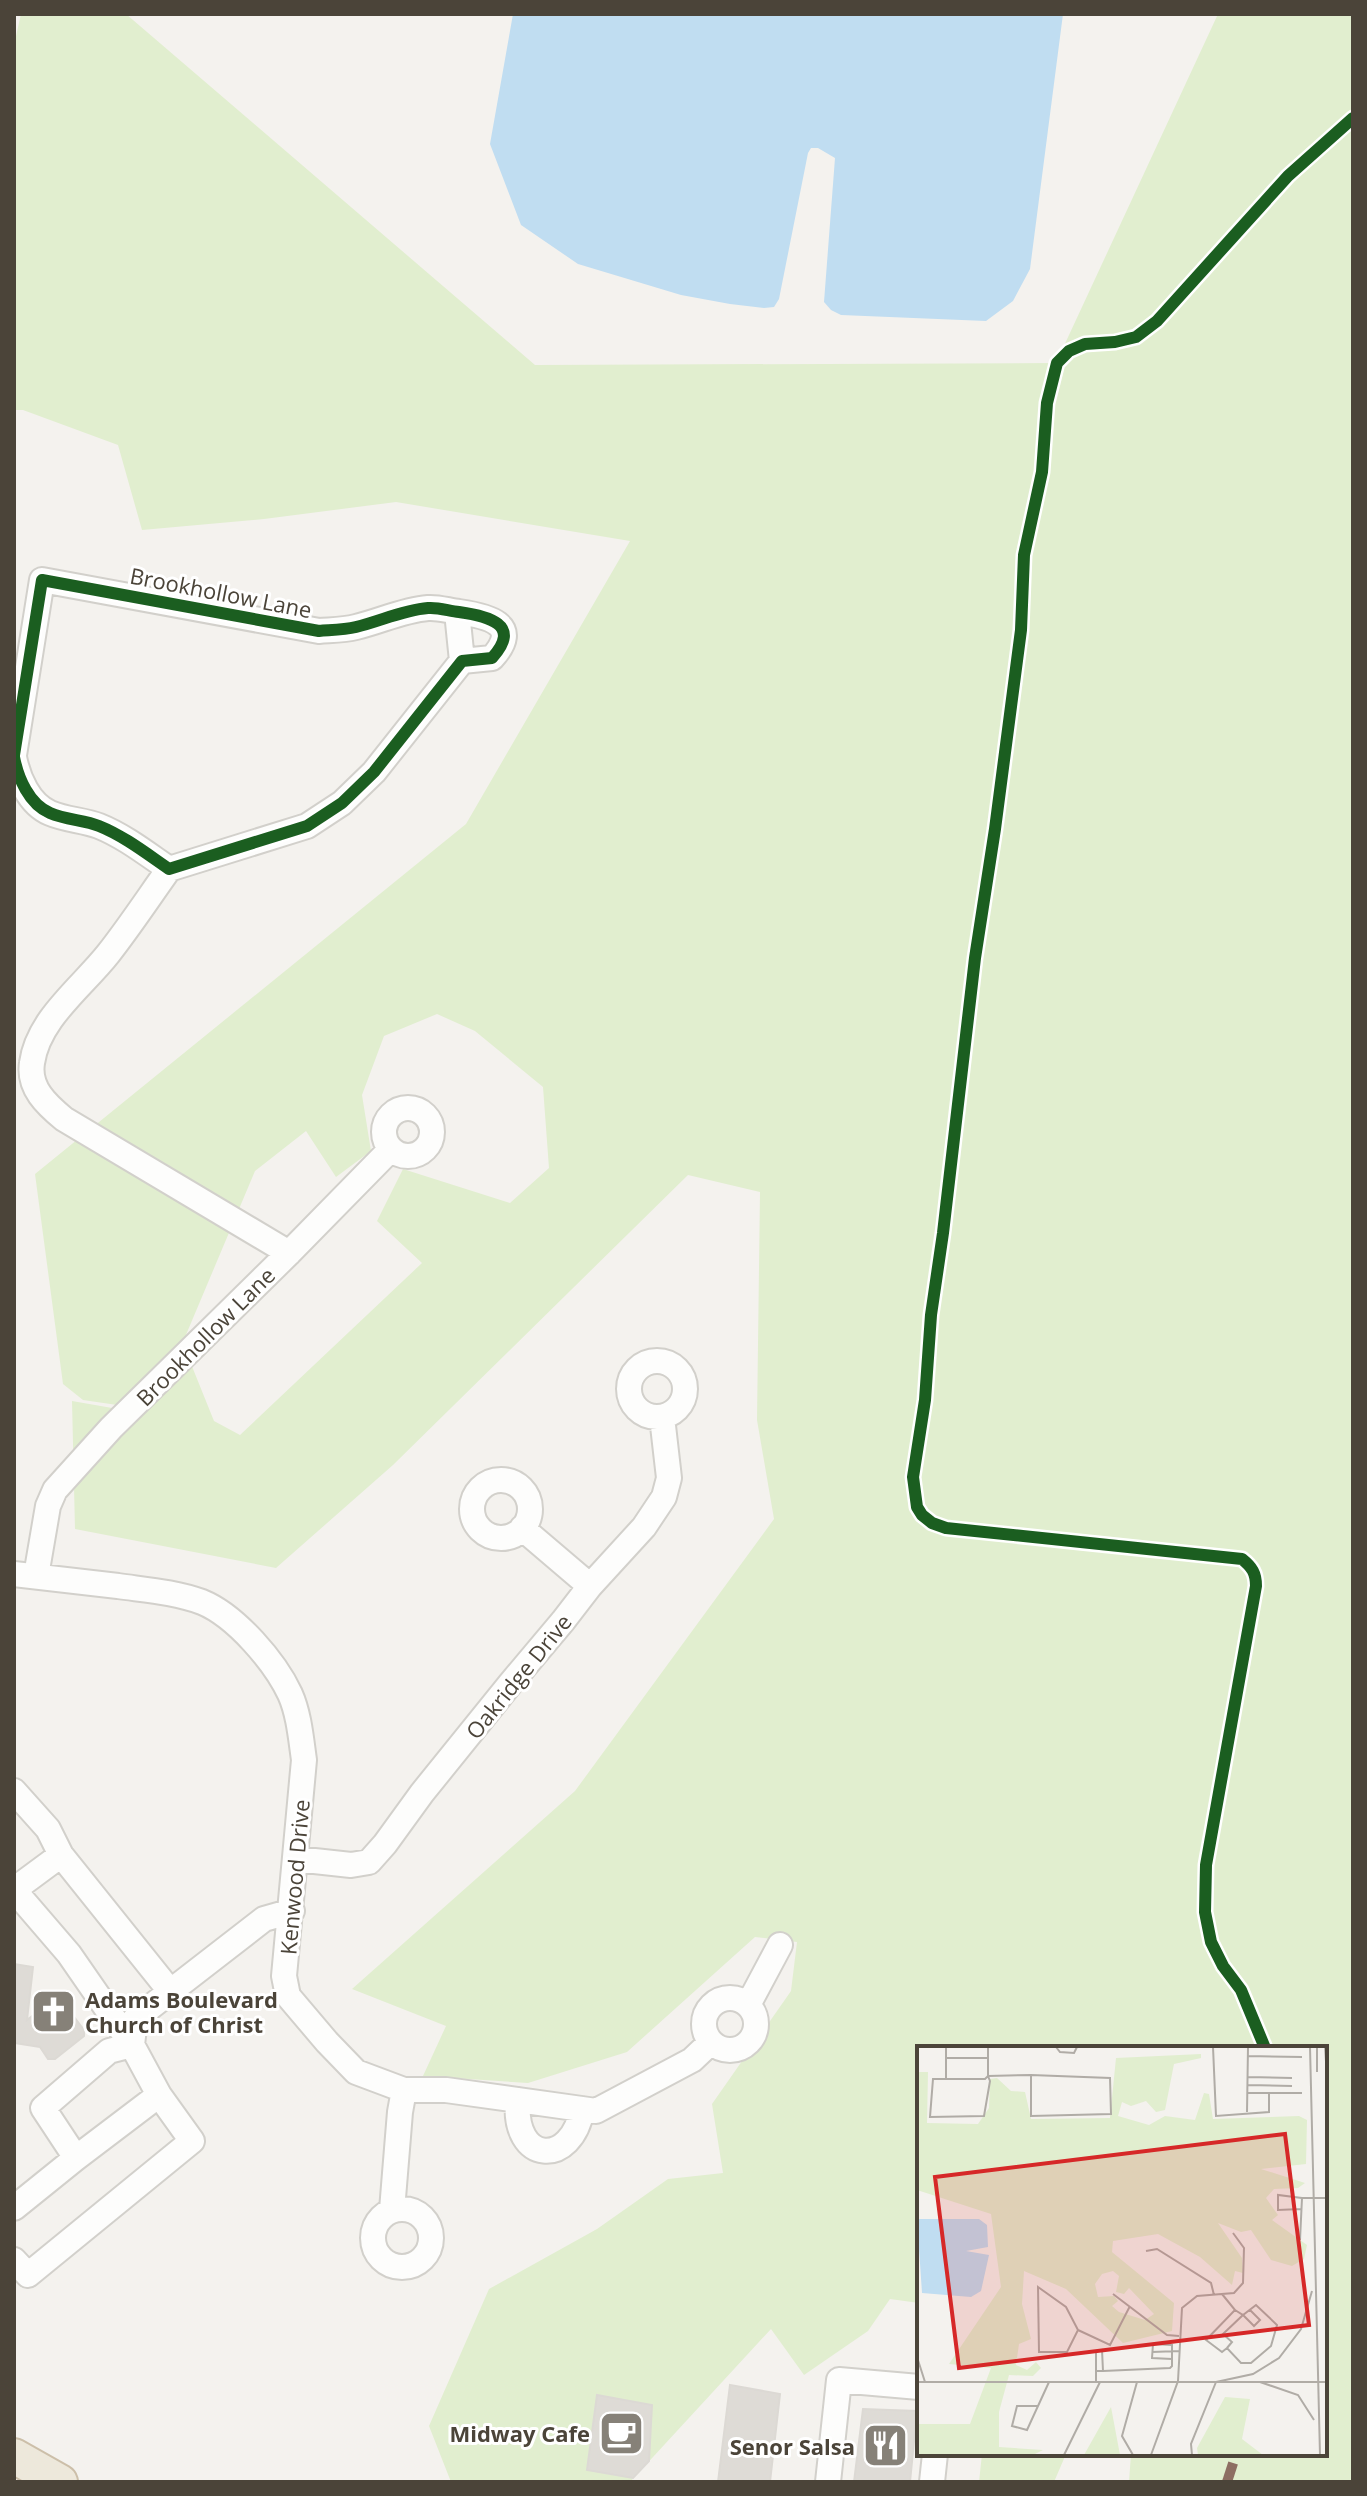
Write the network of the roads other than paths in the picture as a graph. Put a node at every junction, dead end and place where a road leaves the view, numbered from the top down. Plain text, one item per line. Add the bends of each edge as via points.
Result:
1 (457, 612) junction
2 (462, 661) junction
3 (14, 756) edge
4 (169, 869) junction
5 (391, 1149) dead end
6 (289, 1253) junction
7 (662, 1417) dead end
8 (522, 1528) dead end
9 (25, 1575) edge
10 (590, 1586) junction
11 (16, 1799) edge
12 (61, 1855) junction
13 (296, 1859) junction
14 (14, 1889) edge
15 (292, 1911) junction
16 (780, 1945) dead end
17 (170, 1991) junction
18 (748, 2005) junction
19 (711, 2042) junction
20 (132, 2045) junction
21 (404, 2090) junction
22 (159, 2095) junction
23 (518, 2100) junction
24 (582, 2109) junction
25 (76, 2158) junction
26 (14, 2208) edge
27 (392, 2210) dead end
28 (14, 2260) edge
29 (917, 2387) edge
30 (14, 2456) edge
31 (935, 2456) edge
32 (60, 2482) edge
33 (828, 2482) edge
34 (932, 2482) edge

1 - 2 street
1 - 2 street, Brookhollow Lane via 485,616 500,625 504,637 492,658
1 - 3 street, Brookhollow Lane via 431,607 354,628 319,631 42,580
2 - 4 street via 374,772 342,803 307,826
3 - 4 street, Brookhollow Lane via 18,776 48,812 99,826
4 - 6 street, Brookhollow Lane via 38,1042 31,1066 35,1083 42,1102 64,1119
5 - 6 street
6 - 9 street, Brookhollow Lane via 55,1490
7 - 10 street, Oakridge Drive via 669,1478 664,1497
8 - 10 street
9 - 13 street, Kenwood Drive via 172,1593 205,1603 254,1641 290,1695 301,1736
10 - 13 street, Oakridge Drive via 369,1862
11 - 12 street via 48,1829
12 - 14 street
12 - 17 street
13 - 15 street, Kenwood Drive
14 - 20 street via 69,1954
15 - 17 street via 264,1919
15 - 21 street, Kenwood Drive via 284,1976 288,1996 356,2072
16 - 18 street
17 - 20 street via 135,2019
18 - 19 street via 724,1998 710,2007 704,2023
18 - 19 street via 756,2029 747,2044 731,2050
19 - 24 street, Kenwood Drive via 692,2060 596,2111
20 - 22 street
20 - 25 street via 109,2051 43,2108
21 - 23 street, Kenwood Drive
21 - 27 street
22 - 25 street
22 - 28 street via 192,2141 28,2275
23 - 24 street, Kenwood Drive
23 - 24 street via 523,2136 545,2151 563,2146 573,2135
25 - 26 street
29 - 33 street via 839,2380
30 - 32 highway
31 - 34 street

